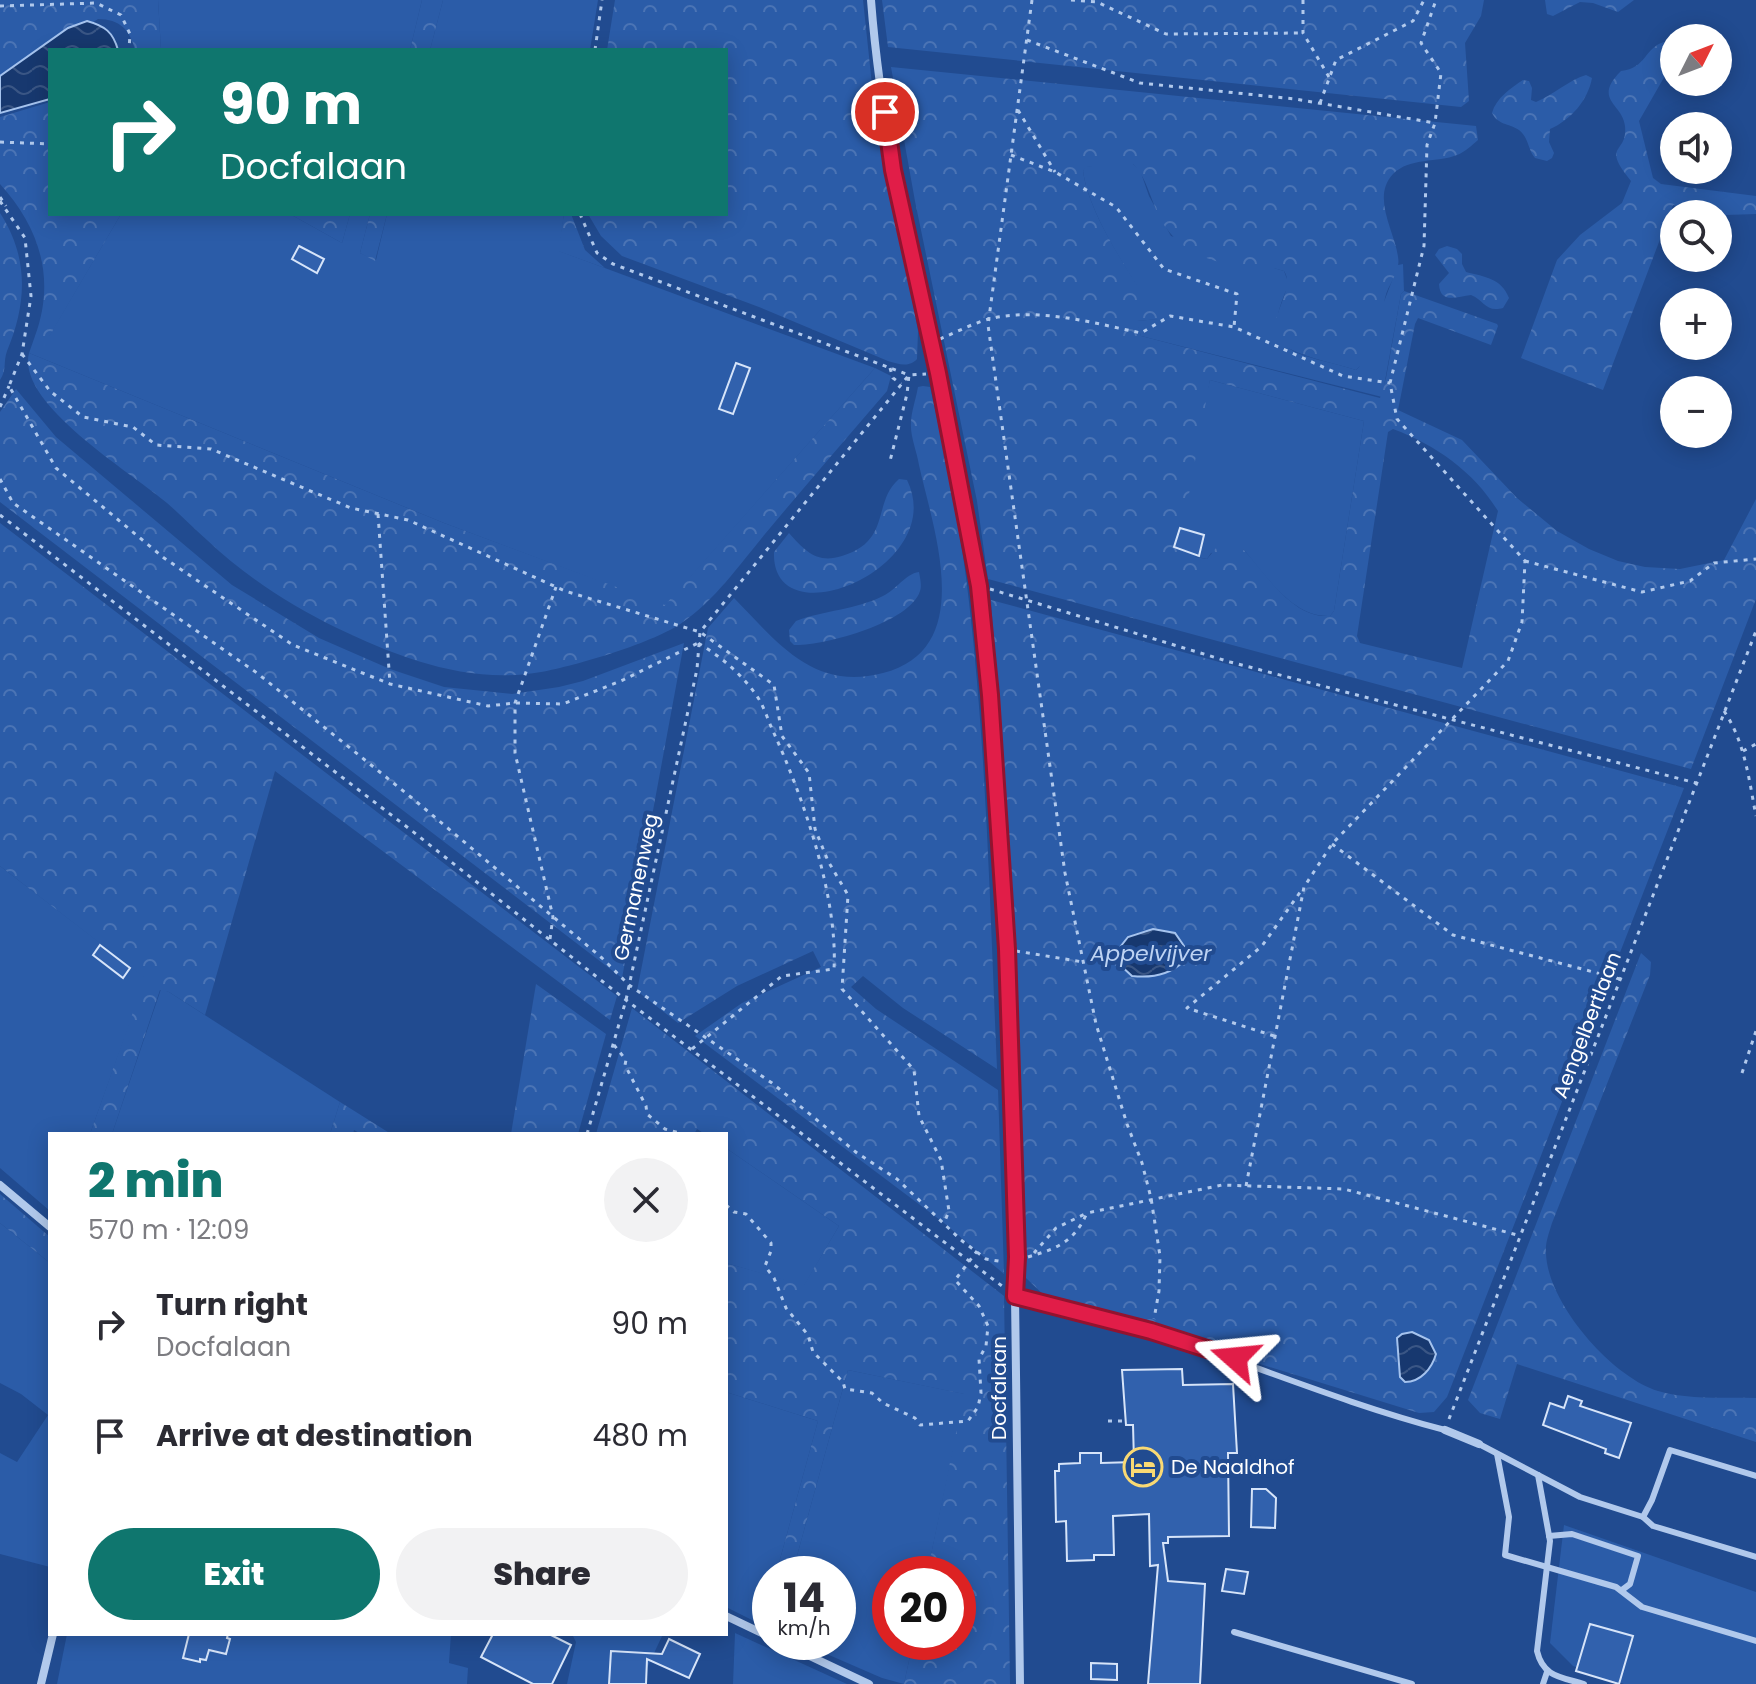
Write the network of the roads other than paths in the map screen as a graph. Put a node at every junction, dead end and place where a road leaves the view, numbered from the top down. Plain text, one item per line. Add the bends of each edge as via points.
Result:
1 (871, 0) edge
2 (0, 1185) edge
3 (48, 1225) edge
4 (1015, 1296) junction
5 (1151, 1331) joint
6 (1445, 1430) joint
7 (1479, 1444) joint
8 (1497, 1454) junction
9 (1538, 1475) junction
10 (1756, 1476) edge
11 (1643, 1517) junction
12 (1549, 1536) junction
13 (1756, 1557) edge
14 (1547, 1567) junction
15 (1622, 1590) junction
16 (728, 1617) edge
17 (752, 1628) edge
18 (1234, 1632) dead end
19 (53, 1636) edge
20 (1756, 1641) edge
21 (818, 1660) edge
22 (1547, 1672) junction
23 (41, 1684) edge
24 (869, 1684) edge
25 (1020, 1684) edge
26 (1412, 1684) edge
27 (1543, 1684) edge
28 (1584, 1684) edge

1 - 4 street, Docfalaan via 893,170 979,586 1007,949
2 - 3 street
4 - 5 street
4 - 25 street, Docfalaan
5 - 6 lane
6 - 7 street
7 - 8 lane
8 - 9 lane
8 - 14 lane via 1509,1517 1505,1555
9 - 11 lane via 1580,1497
9 - 12 lane
10 - 11 lane via 1670,1450
11 - 13 lane via 1653,1526
12 - 14 lane
12 - 15 lane via 1572,1534 1638,1556 1630,1584
14 - 15 lane
14 - 22 lane via 1537,1651
15 - 20 lane via 1642,1607
16 - 17 street
18 - 26 lane
19 - 23 street
21 - 24 street
22 - 27 lane
22 - 28 lane

